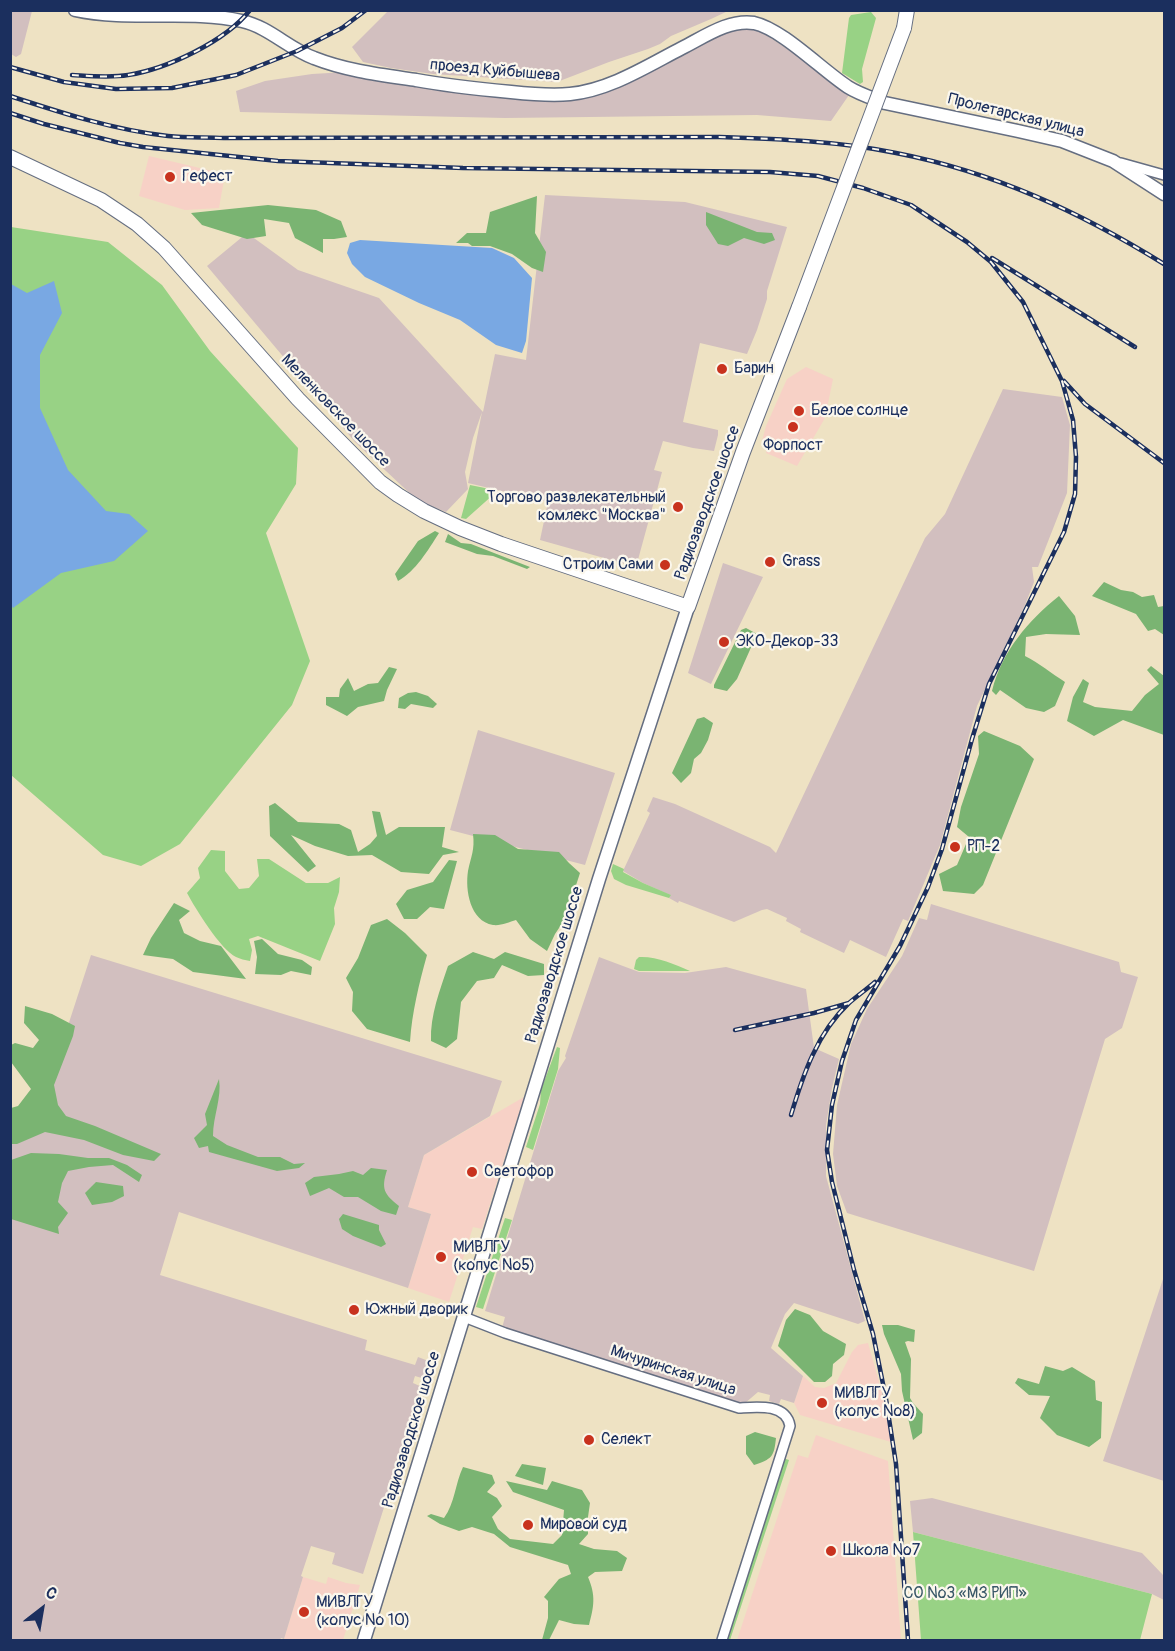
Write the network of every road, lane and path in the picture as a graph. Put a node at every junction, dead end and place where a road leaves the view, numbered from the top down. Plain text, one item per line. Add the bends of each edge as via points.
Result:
1 (75, 10) edge
2 (907, 10) edge
3 (885, 103) joint
4 (10, 156) edge
5 (1113, 161) junction
6 (1164, 175) edge
7 (1164, 194) edge
8 (688, 607) junction
9 (464, 1317) junction
10 (364, 1641) edge
11 (722, 1641) edge

1 - 3 street, проезд Куйбышева via 242,21 266,30 297,51 337,66 472,89 540,95 596,88 722,28 744,22 766,27 848,87
2 - 8 main road, Радиозаводское шоссе, bridge via 904,28
3 - 5 street, Пролетарская улица via 1062,141
4 - 8 main road, Меленковское шоссе via 101,200 137,224 164,248 298,399 380,482 398,495 459,528
5 - 6 street
5 - 7 street, Пролетарская улица
8 - 9 street, Радиозаводское шоссе
9 - 10 street, Радиозаводское шоссе
9 - 11 street, Мичуринская улица via 739,1408 767,1407 789,1419

